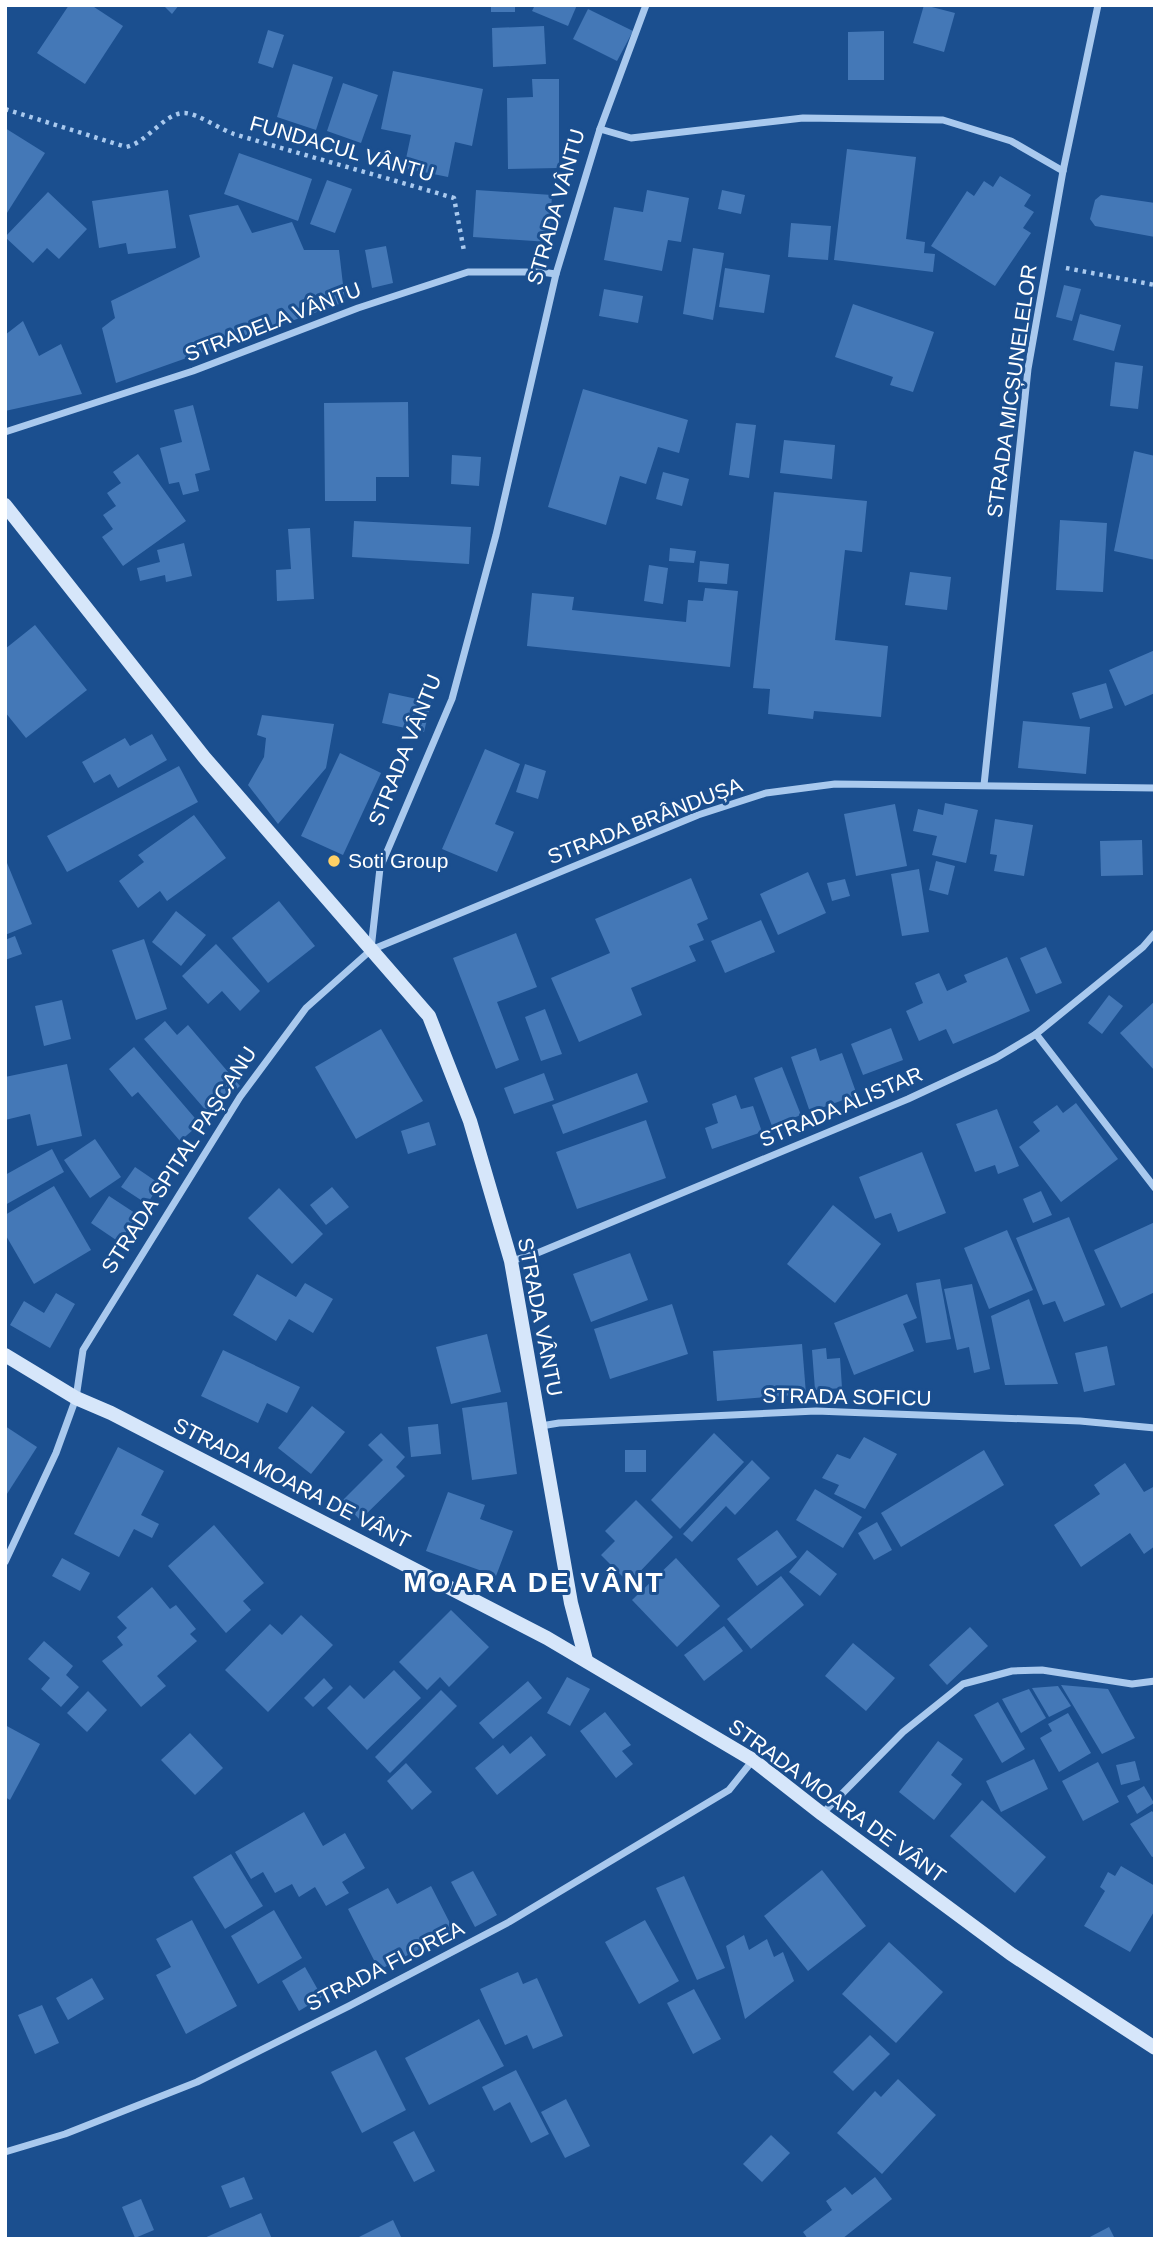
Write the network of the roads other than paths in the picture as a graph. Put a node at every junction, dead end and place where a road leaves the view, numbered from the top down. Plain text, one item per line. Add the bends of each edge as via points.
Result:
1 (646, 5) edge
2 (1098, 5) edge
3 (600, 130) junction
4 (1063, 172) junction
5 (556, 274) junction
6 (5, 432) edge
7 (5, 505) edge
8 (984, 785) junction
9 (1155, 788) edge
10 (1155, 933) edge
11 (371, 950) junction
12 (1036, 1034) junction
13 (1155, 1188) edge
14 (511, 1261) junction
15 (5, 1355) edge
16 (76, 1398) junction
17 (540, 1426) junction
18 (1155, 1428) edge
19 (5, 1562) edge
20 (586, 1660) junction
21 (1155, 1681) edge
22 (753, 1760) junction
23 (822, 1814) junction
24 (1155, 2048) edge
25 (5, 2152) edge

1 - 3 street, STRADA VÂNTU
2 - 4 street, STRADA MICȘUNELELOR
3 - 4 street via 631,138 803,118 943,120 1011,141
3 - 5 street, STRADA VÂNTU
4 - 8 street, STRADA MICȘUNELELOR via 1027,369
5 - 6 street, STRADELA VÂNTU via 468,272 358,307 193,372
5 - 11 street, STRADA VÂNTU via 496,535 452,699 380,868
7 - 11 main road via 204,757
8 - 9 street, STRADA BRÂNDUȘA
8 - 11 street, STRADA BRÂNDUȘA via 835,784 766,793 698,815
10 - 12 street, STRADA ALISTAR
11 - 14 main road, STRADA VÂNTU via 429,1016 470,1121
11 - 16 street, STRADA SPITAL PAȘCANU via 306,1008 240,1097 83,1350
12 - 13 street
12 - 14 street, STRADA ALISTAR via 908,1099
14 - 17 main road, STRADA VÂNTU
15 - 16 main road, STRADA MOARA DE VÂNT
16 - 19 street, STRADA SPITAL PAȘCANU
16 - 20 main road, STRADA MOARA DE VÂNT
17 - 18 street, STRADA SOFICU via 816,1411
17 - 20 main road, STRADA VÂNTU
20 - 22 main road, STRADA MOARA DE VÂNT
21 - 23 street via 1132,1684 1042,1670 1012,1671 963,1684 903,1732
22 - 23 main road, STRADA MOARA DE VÂNT
22 - 25 street, STRADA FLOREA via 729,1790 509,1922 197,2082 65,2134
23 - 24 main road, STRADA MOARA DE VÂNT via 1011,1954

